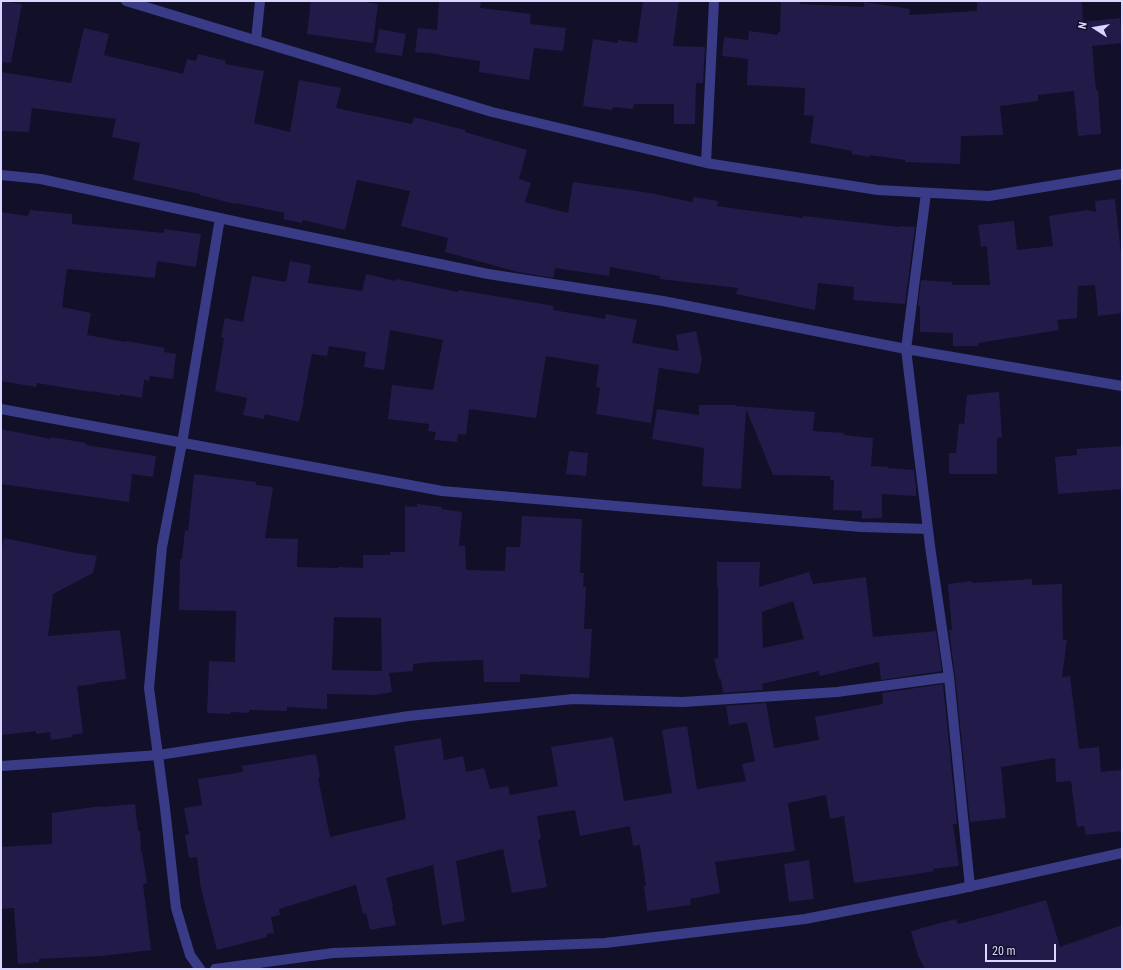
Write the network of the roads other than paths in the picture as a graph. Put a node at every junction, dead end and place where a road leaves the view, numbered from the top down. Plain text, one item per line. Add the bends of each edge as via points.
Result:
1 (126, 1) edge
2 (260, 1) edge
3 (714, 1) edge
4 (256, 40) junction
5 (706, 162) junction
6 (1122, 174) edge
7 (1, 175) edge
8 (926, 193) junction
9 (220, 218) junction
10 (906, 349) junction
11 (1122, 386) edge
12 (1, 409) edge
13 (182, 443) junction
14 (928, 529) junction
15 (949, 678) junction
16 (158, 755) junction
17 (1, 766) edge
18 (1122, 853) edge
19 (970, 887) junction
20 (200, 969) edge
21 (215, 969) edge

1 - 4 street
2 - 4 street
3 - 5 street
4 - 5 street via 492,112
5 - 8 street via 878,190
6 - 8 street via 989,196
7 - 9 street via 41,179
8 - 10 street
9 - 10 street via 488,274 663,301
9 - 13 street
10 - 11 street
10 - 14 street
12 - 13 street
13 - 14 street via 442,491 861,527
13 - 16 street via 162,547 149,688
14 - 15 street
15 - 16 street via 837,692 683,702 573,699 408,716
15 - 19 street
16 - 17 street
16 - 20 street via 176,908 190,955
18 - 19 street
19 - 21 street via 805,919 605,943 333,953

